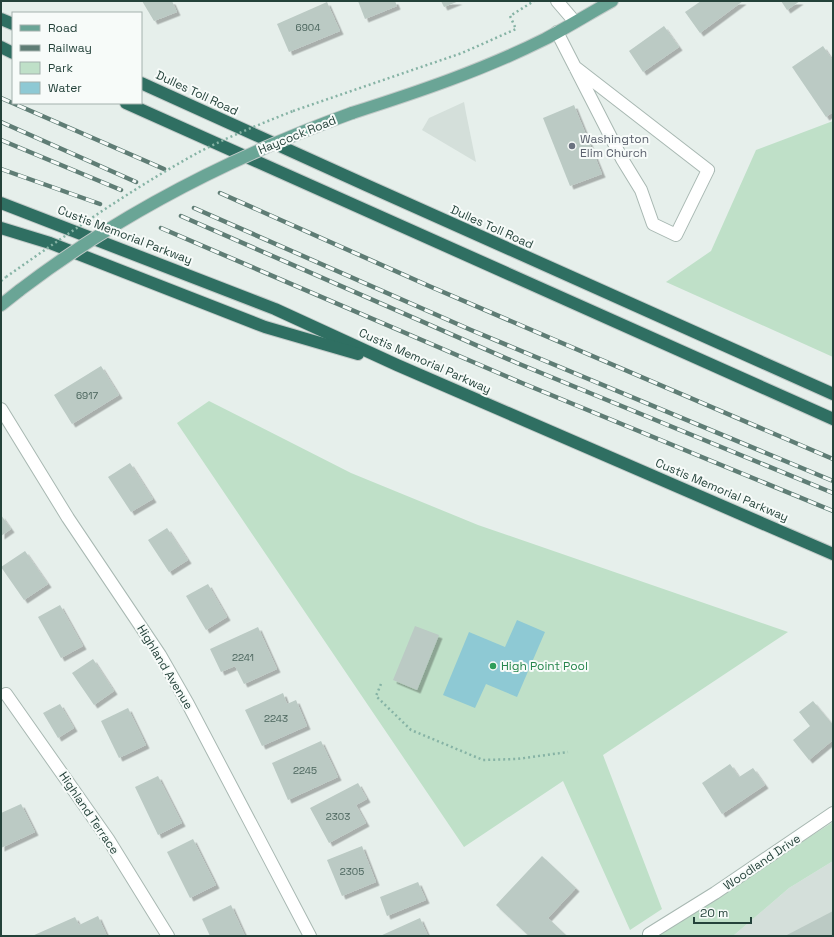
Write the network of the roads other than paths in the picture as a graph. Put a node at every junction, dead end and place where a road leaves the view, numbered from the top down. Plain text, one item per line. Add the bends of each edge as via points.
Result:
1 (557, 1) edge
2 (612, 1) edge
3 (1, 19) edge
4 (575, 22) junction
5 (12, 24) edge
6 (557, 32) junction
7 (1, 48) edge
8 (12, 53) edge
9 (575, 67) junction
10 (142, 83) edge
11 (128, 104) edge
12 (1, 203) edge
13 (1, 228) edge
14 (1, 305) edge
15 (398, 365) junction
16 (833, 394) edge
17 (1, 409) edge
18 (833, 419) edge
19 (833, 554) edge
20 (6, 694) dead end
21 (833, 813) edge
22 (649, 934) dead end
23 (168, 936) edge
24 (310, 936) edge

1 - 4 street
2 - 4 main road, Haycock Road
3 - 5 highway
4 - 6 main road, Haycock Road
6 - 9 street
6 - 14 main road, Haycock Road, bridge via 507,57 443,83 352,113 266,146 175,190 88,241
7 - 8 highway
9 - 9 street via 622,159 641,190 653,224 676,235 708,170
10 - 16 highway, Dulles Toll Road
11 - 18 highway
12 - 15 highway, Custis Memorial Parkway via 275,309
13 - 15 highway via 50,243 265,327
15 - 19 highway, Custis Memorial Parkway
17 - 24 street, Highland Avenue via 68,518 160,655
20 - 23 street, Highland Terrace via 108,839
21 - 22 street, Woodland Drive via 715,893

